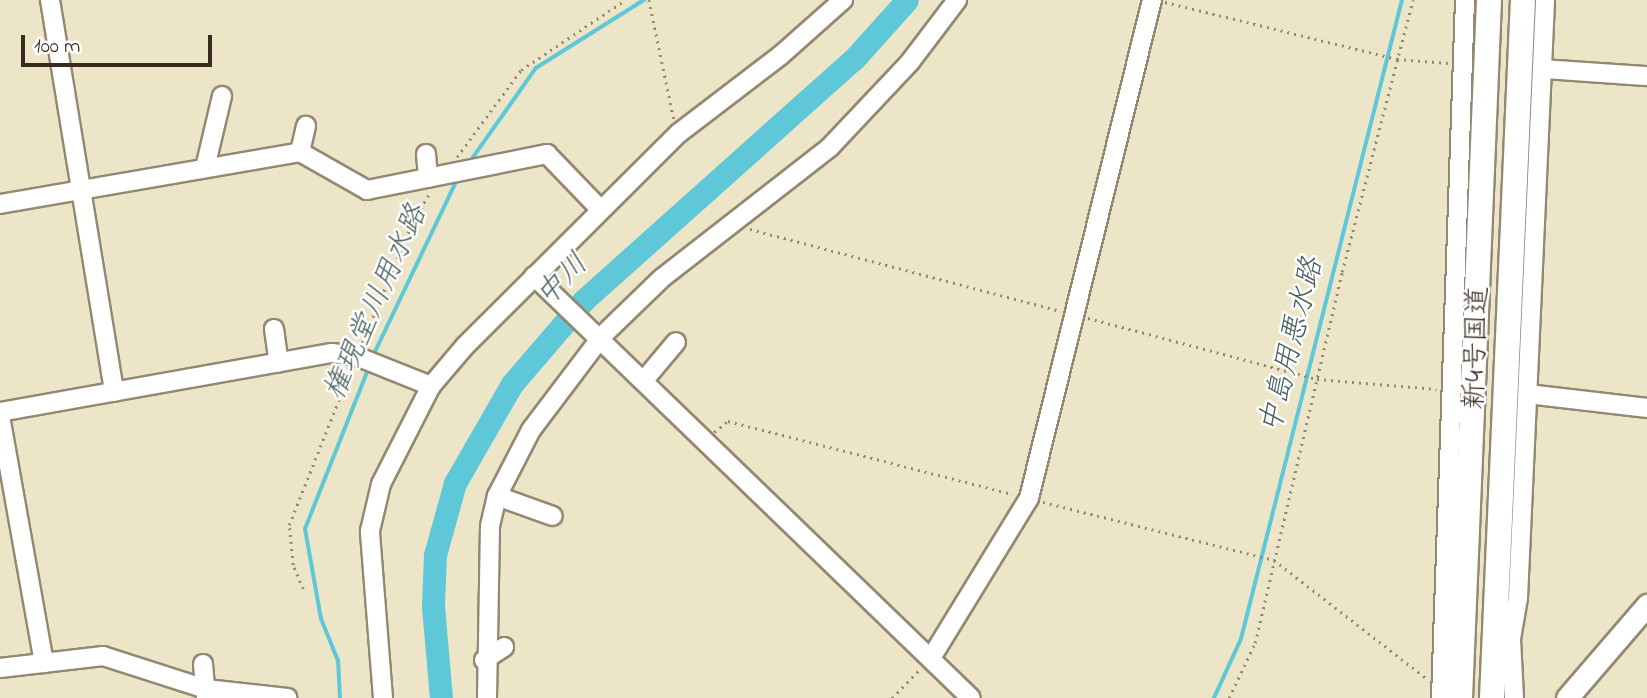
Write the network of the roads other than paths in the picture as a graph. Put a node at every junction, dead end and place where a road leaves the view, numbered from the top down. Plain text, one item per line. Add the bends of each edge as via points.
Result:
1 (50, 0) edge
2 (843, 0) edge
3 (957, 0) edge
4 (1153, 0) edge
5 (1465, 0) edge
6 (1489, 0) edge
7 (1523, 0) edge
8 (1545, 0) edge
9 (1543, 69) junction
10 (1647, 76) edge
11 (222, 96) dead end
12 (306, 126) dead end
13 (300, 152) junction
14 (426, 154) dead end
15 (205, 168) junction
16 (435, 177) junction
17 (80, 191) junction
18 (0, 204) edge
19 (600, 209) junction
20 (538, 279) junction
21 (274, 329) dead end
22 (598, 333) junction
23 (676, 342) dead end
24 (279, 363) junction
25 (645, 379) junction
26 (431, 386) junction
27 (114, 392) junction
28 (1528, 394) junction
29 (1647, 408) edge
30 (0, 414) edge
31 (498, 496) junction
32 (553, 516) dead end
33 (1647, 606) edge
34 (1503, 639) junction
35 (504, 647) dead end
36 (931, 658) junction
37 (485, 660) junction
38 (44, 663) junction
39 (204, 664) dead end
40 (0, 668) edge
41 (206, 693) edge
42 (1447, 695) edge
43 (288, 698) edge
44 (383, 698) edge
45 (487, 698) edge
46 (971, 698) edge
47 (1492, 698) edge
48 (1514, 698) edge
49 (1567, 698) edge

1 - 17 street
2 - 19 street via 781,55 678,133
3 - 22 street via 910,62 830,146
4 - 36 street via 1029,498
5 - 42 street
6 - 42 highway, 新4号国道
7 - 34 highway, 新4号国道
8 - 9 street
9 - 10 street
9 - 28 street
11 - 15 street
12 - 13 street
13 - 15 street
13 - 16 street via 367,190
14 - 16 street
15 - 17 street
16 - 19 street via 547,155
17 - 18 street
17 - 27 street
19 - 20 street
20 - 22 street
20 - 26 street
21 - 24 street
22 - 25 street
22 - 31 street via 531,430
23 - 25 street
24 - 26 street via 332,353 356,356 407,367
24 - 27 street
25 - 36 street
26 - 44 street via 381,485 370,531
27 - 30 street
28 - 29 street
28 - 34 street via 1518,598
30 - 38 street
31 - 32 street
31 - 37 street via 490,526
33 - 49 main road
34 - 47 highway, 新4号国道
34 - 48 street
35 - 37 street
36 - 46 street
37 - 45 street
38 - 40 street
38 - 41 street via 103,656
39 - 41 street
41 - 43 street

